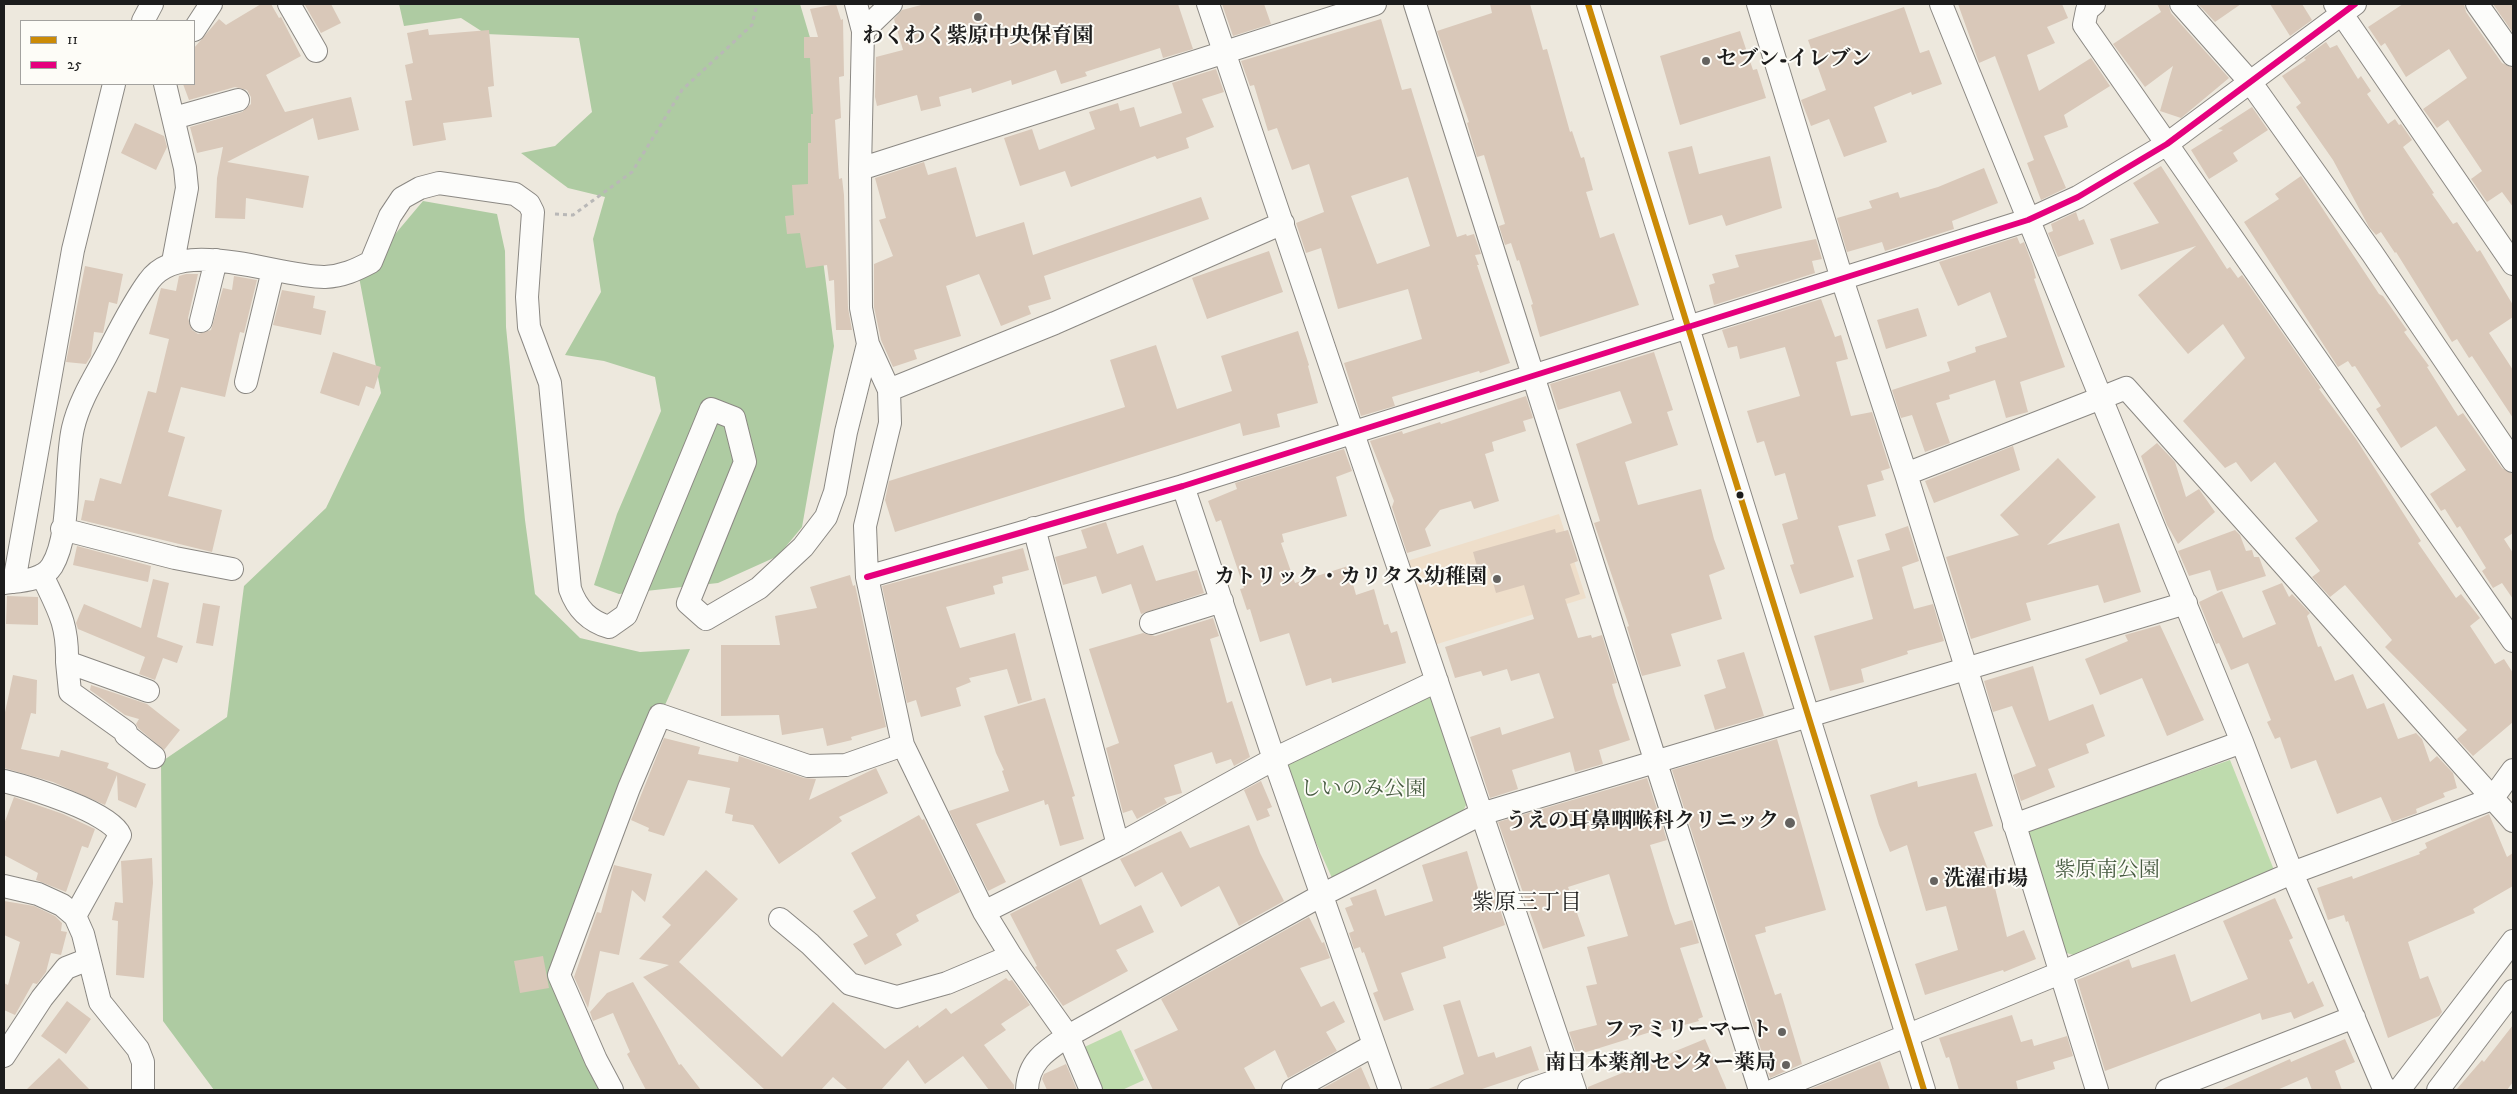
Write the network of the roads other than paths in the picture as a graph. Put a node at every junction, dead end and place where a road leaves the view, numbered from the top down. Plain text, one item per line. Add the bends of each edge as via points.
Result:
1 (152, 4) edge
2 (211, 4) edge
3 (289, 4) edge
4 (856, 4) edge
5 (891, 4) edge
6 (1208, 4) edge
7 (1375, 4) edge
8 (1415, 4) edge
9 (1588, 4) edge
10 (1758, 4) edge
11 (1941, 4) edge
12 (2094, 4) edge
13 (2181, 4) edge
14 (2477, 4) edge
15 (2344, 6) edge
16 (144, 20) edge
17 (195, 28) edge
18 (863, 31) junction
19 (316, 51) dead end
20 (1224, 52) junction
21 (2513, 55) edge
22 (2251, 83) junction
23 (114, 85) edge
24 (165, 85) edge
25 (238, 100) dead end
26 (174, 118) junction
27 (2167, 144) junction
28 (860, 169) junction
29 (2028, 220) junction
30 (1282, 223) junction
31 (216, 260) junction
32 (173, 262) junction
33 (2513, 264) edge
34 (273, 270) junction
35 (1842, 279) junction
36 (201, 321) dead end
37 (1688, 328) junction
38 (868, 344) junction
39 (1535, 375) junction
40 (246, 382) dead end
41 (889, 390) junction
42 (2101, 398) junction
43 (1354, 431) junction
44 (2513, 461) edge
45 (1906, 474) junction
46 (1183, 486) junction
47 (1034, 528) junction
48 (62, 529) junction
49 (232, 569) dead end
50 (42, 575) junction
51 (867, 578) junction
52 (9, 583) edge
53 (1222, 601) junction
54 (2186, 602) junction
55 (1151, 623) dead end
56 (2513, 642) edge
57 (67, 662) junction
58 (1965, 668) junction
59 (1437, 681) junction
60 (148, 691) dead end
61 (1808, 715) junction
62 (2242, 742) junction
63 (903, 745) junction
64 (154, 757) dead end
65 (1274, 759) junction
66 (1657, 762) junction
67 (2513, 770) edge
68 (4, 781) edge
69 (2492, 799) junction
70 (1482, 814) junction
71 (2513, 821) edge
72 (2014, 825) junction
73 (1118, 844) junction
74 (2292, 873) junction
75 (4, 886) edge
76 (1322, 895) junction
77 (984, 912) junction
78 (75, 916) junction
79 (780, 919) dead end
80 (2513, 941) edge
81 (1011, 956) junction
82 (89, 959) junction
83 (2060, 973) junction
84 (2513, 991) edge
85 (2354, 1017) junction
86 (1068, 1036) junction
87 (1907, 1036) junction
88 (1374, 1045) junction
89 (4, 1056) edge
90 (1572, 1083) edge
91 (143, 1090) edge
92 (612, 1090) edge
93 (1027, 1090) edge
94 (1091, 1090) edge
95 (1293, 1090) edge
96 (1390, 1090) edge
97 (1529, 1090) edge
98 (1760, 1090) edge
99 (1774, 1090) edge
100 (1924, 1090) edge
101 (2097, 1090) edge
102 (2167, 1090) edge
103 (2387, 1090) edge
104 (2399, 1090) edge
105 (2438, 1090) edge

1 - 16 street
2 - 17 street
3 - 19 street
4 - 18 street
5 - 18 street
6 - 20 street
7 - 20 street
8 - 39 street
9 - 37 street
10 - 35 street
11 - 29 street
12 - 27 street via 2087,10 2084,25
13 - 22 street
14 - 21 street
15 - 22 street
15 - 33 street via 2428,142
18 - 28 street
20 - 28 street
20 - 30 street
22 - 27 street
22 - 44 street via 2372,253
23 - 52 street via 72,250
24 - 26 street
25 - 26 street
26 - 32 street via 187,188
27 - 29 street via 2078,197
27 - 56 street
28 - 38 street via 861,308
29 - 35 street
29 - 42 street
30 - 41 street via 1055,323
30 - 43 street
31 - 32 street
31 - 34 street
31 - 36 street
32 - 48 street via 160,268 149,280 81,403 72,429
34 - 38 street via 325,277 347,274 371,262 390,216 402,198 420,188 439,183 515,194 529,204 533,212 527,297 529,327 550,383 570,589 577,605 595,623 609,627 626,615 710,409 734,418 745,462 688,603 706,619 758,588 803,548 826,516 835,492
34 - 40 street
35 - 37 street
35 - 45 street
37 - 39 street
37 - 61 street
38 - 41 street
39 - 43 street
39 - 66 street
41 - 51 street via 890,423 865,526
42 - 45 street
42 - 54 street
42 - 69 street via 2126,388
43 - 46 street
43 - 59 street
45 - 58 street
46 - 47 street
46 - 53 street
47 - 51 street
47 - 73 street
48 - 49 street
48 - 50 street via 57,556 51,568
50 - 52 street
50 - 57 street via 65,625
51 - 63 street
53 - 55 street
53 - 65 street
54 - 58 street
54 - 62 street
57 - 60 street
57 - 64 street via 70,692 126,732 126,736
58 - 61 street
58 - 72 street
59 - 65 street
59 - 70 street
61 - 66 street
61 - 87 street
62 - 72 street
62 - 74 street
63 - 77 street
63 - 92 street via 846,765 808,766 660,715 629,788 560,975
65 - 73 street
65 - 76 street
66 - 70 street
66 - 98 street
67 - 69 street
68 - 78 street via 74,805 102,817 118,829 120,835
69 - 71 street
69 - 74 street
70 - 76 street
70 - 90 street
72 - 83 street
73 - 77 street
74 - 83 street
74 - 85 street
75 - 78 street via 38,894 62,905
76 - 86 street
76 - 88 street
77 - 81 street
78 - 82 street
79 - 81 street via 850,984 897,997 947,983
80 - 104 street
81 - 86 street
82 - 89 street via 66,968
82 - 91 street via 100,1002 138,1049
83 - 87 street
83 - 101 street
84 - 105 street
85 - 102 street
85 - 103 street
86 - 93 street via 1041,1054 1034,1064
86 - 94 street
87 - 99 street
87 - 100 street
88 - 95 street
88 - 96 street
90 - 97 street

